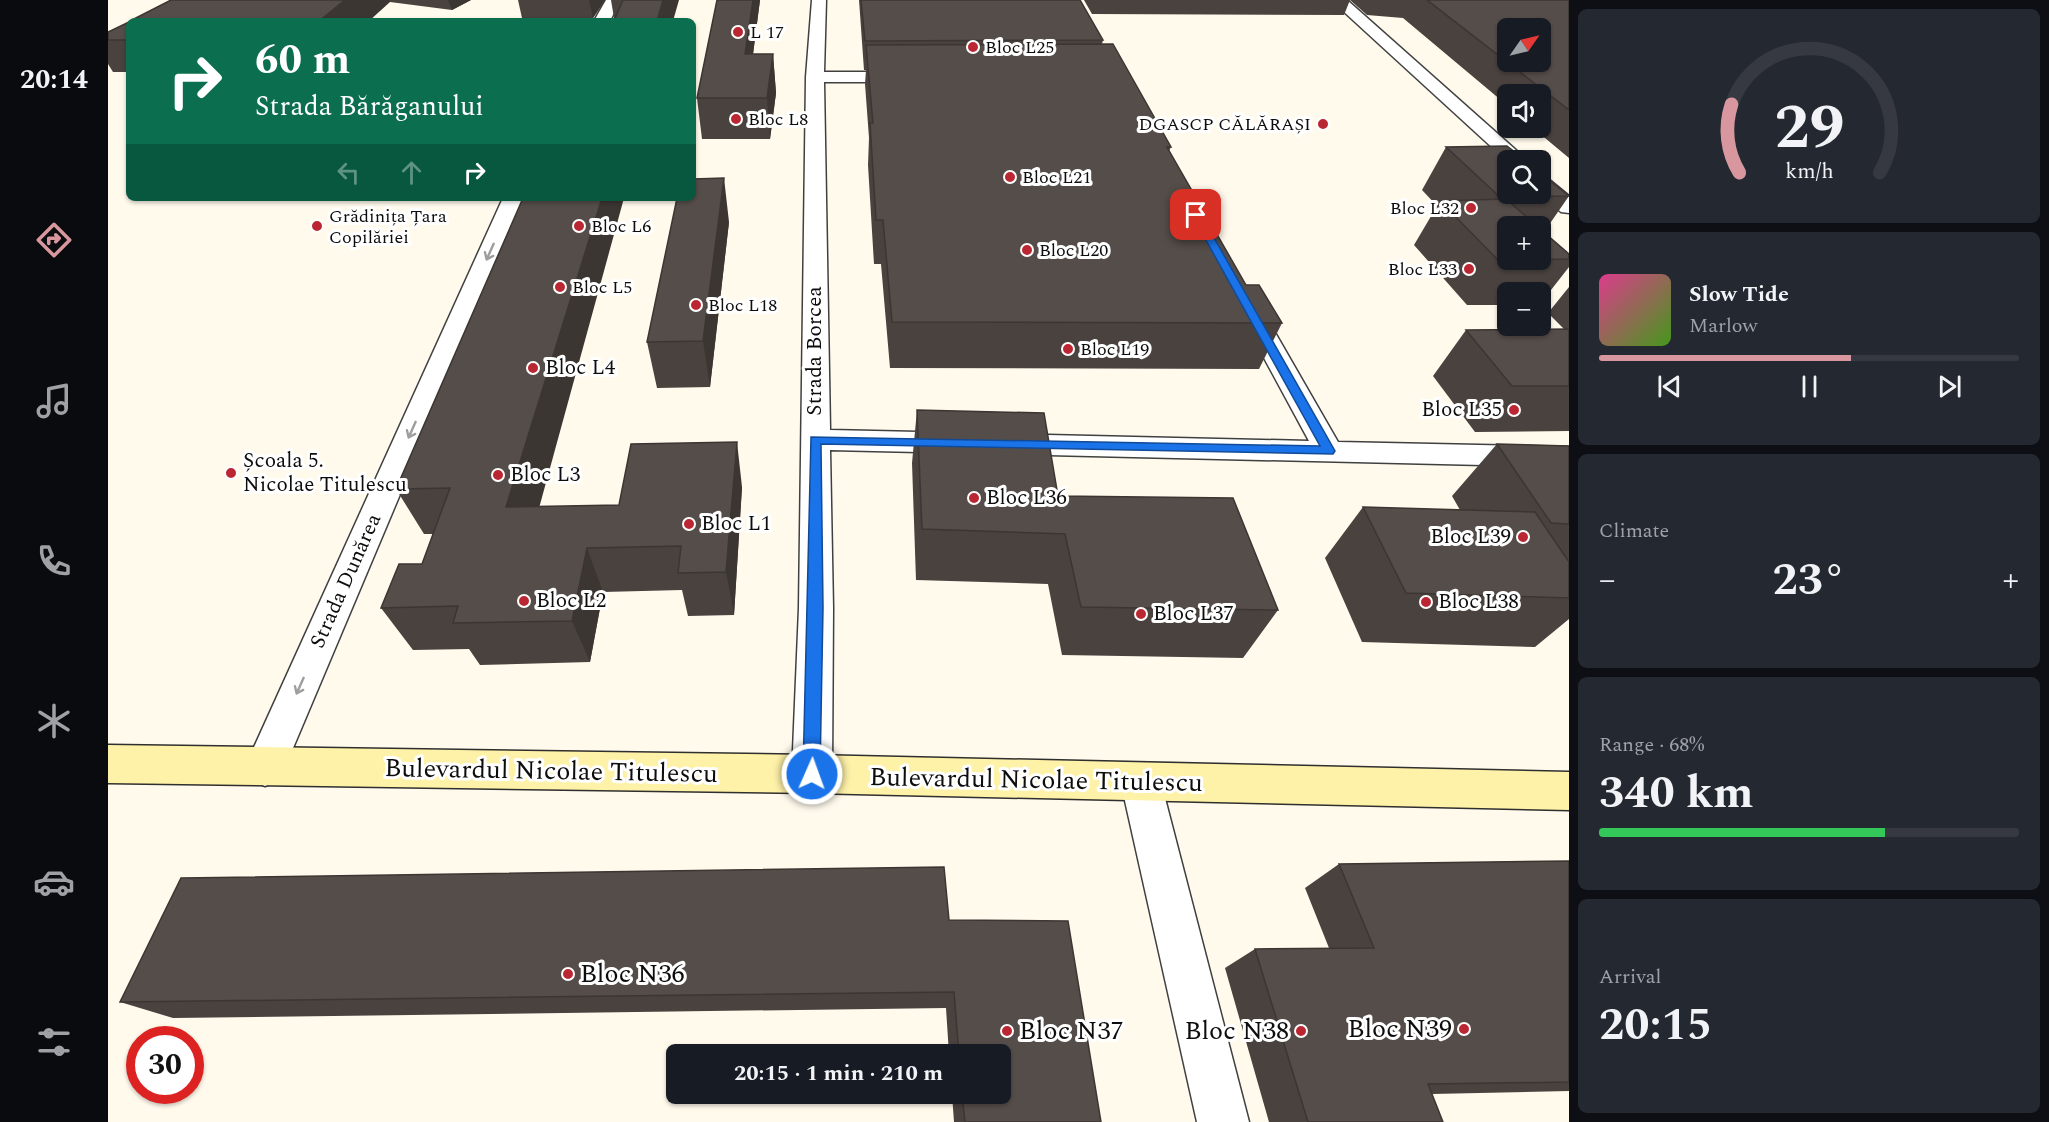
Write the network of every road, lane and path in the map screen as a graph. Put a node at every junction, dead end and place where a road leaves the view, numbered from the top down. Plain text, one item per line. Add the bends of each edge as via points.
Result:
1 (613, 0) edge
2 (819, 0) edge
3 (1338, 0) edge
4 (604, 18) edge
5 (815, 77) junction
6 (931, 77) edge
7 (1506, 150) edge
8 (1551, 191) edge
9 (513, 201) edge
10 (1569, 207) edge
11 (1236, 287) edge
12 (815, 440) junction
13 (1329, 451) junction
14 (1569, 457) edge
15 (108, 764) edge
16 (265, 767) junction
17 (812, 774) junction
18 (1141, 783) junction
19 (1569, 791) edge
20 (1223, 1122) edge

1 - 4 street
2 - 5 street, Strada Borcea
3 - 7 street
5 - 6 street
5 - 12 street, Strada Borcea
8 - 10 street
9 -> 16 street, Strada Dunărea
11 - 13 street
12 - 13 street
12 - 17 street, Strada Borcea
13 - 14 street
15 - 16 main road, Bulevardul Nicolae Titulescu
16 - 17 main road, Bulevardul Nicolae Titulescu
17 - 18 main road, Bulevardul Nicolae Titulescu
18 - 19 main road, Bulevardul Nicolae Titulescu
18 - 20 street

